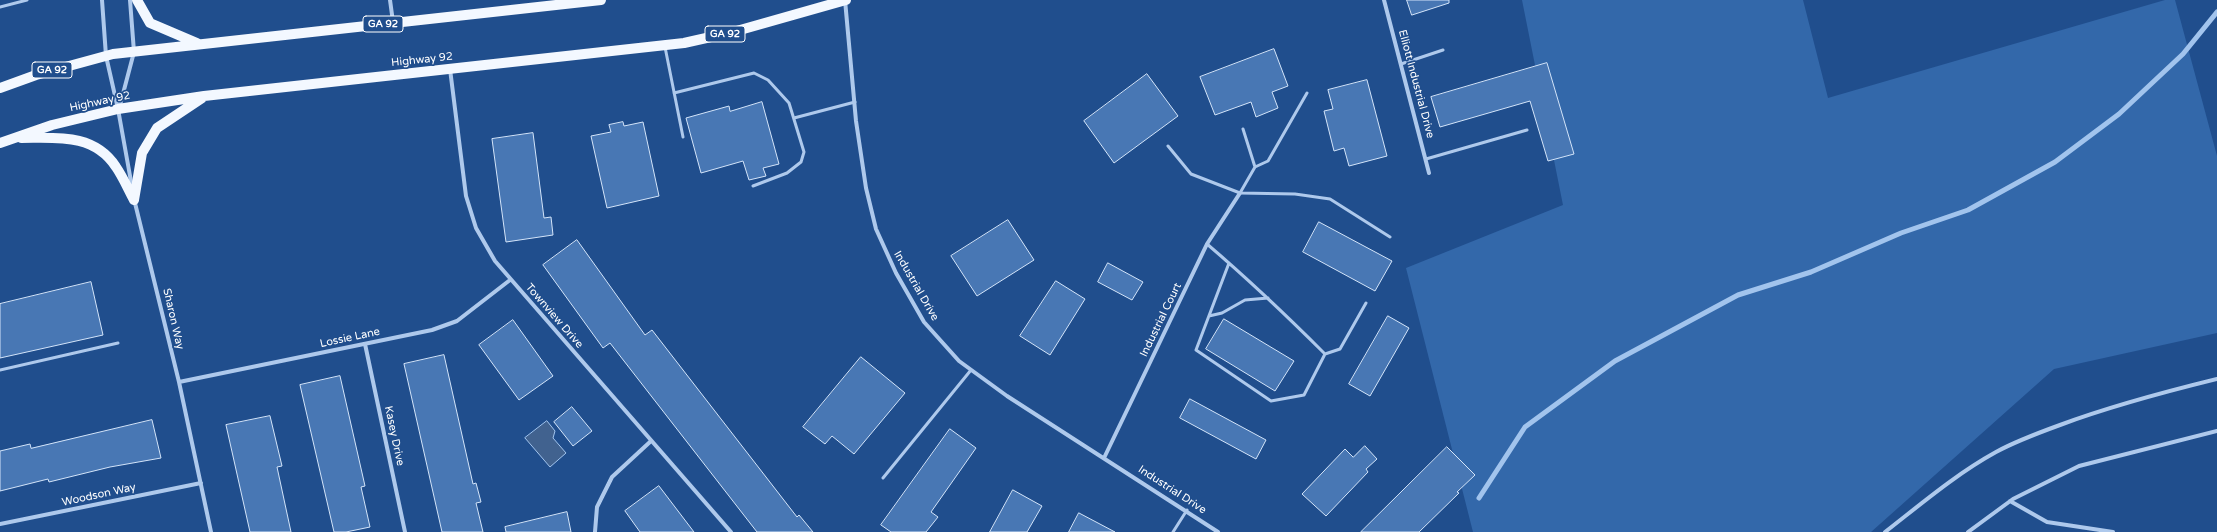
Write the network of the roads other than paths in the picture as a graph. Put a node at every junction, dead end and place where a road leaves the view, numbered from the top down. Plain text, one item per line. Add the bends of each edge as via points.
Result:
1 (27, 0) edge
2 (102, 0) edge
3 (130, 0) edge
4 (137, 0) edge
5 (390, 0) edge
6 (601, 0) edge
7 (845, 0) edge
8 (1384, 0) edge
9 (0, 7) edge
10 (393, 23) junction
11 (198, 44) junction
12 (664, 45) junction
13 (1443, 50) dead end
14 (134, 52) junction
15 (106, 56) junction
16 (1401, 64) junction
17 (450, 69) junction
18 (0, 88) edge
19 (674, 93) junction
20 (1307, 93) dead end
21 (204, 96) junction
22 (854, 102) junction
23 (118, 109) junction
24 (794, 118) junction
25 (1243, 129) dead end
26 (1526, 130) dead end
27 (683, 138) dead end
28 (13, 139) junction
29 (0, 143) edge
30 (1168, 146) dead end
31 (1426, 160) junction
32 (1255, 167) junction
33 (1430, 173) dead end
34 (753, 186) dead end
35 (1240, 193) junction
36 (134, 200) junction
37 (1390, 237) dead end
38 (1207, 244) junction
39 (1229, 263) junction
40 (510, 280) junction
41 (1268, 298) junction
42 (1366, 303) dead end
43 (1209, 316) junction
44 (118, 343) dead end
45 (365, 344) junction
46 (1325, 354) junction
47 (0, 370) edge
48 (971, 370) junction
49 (2217, 379) edge
50 (179, 382) junction
51 (2217, 431) edge
52 (651, 441) junction
53 (1104, 458) junction
54 (883, 478) dead end
55 (201, 483) junction
56 (2010, 501) junction
57 (1187, 510) junction
58 (0, 524) edge
59 (211, 532) edge
60 (405, 532) edge
61 (595, 532) edge
62 (731, 532) edge
63 (1173, 532) edge
64 (1218, 532) edge
65 (1885, 532) edge
66 (1968, 532) edge
67 (2113, 532) edge

1 - 9 lane
2 - 15 street, Sharon Way
3 - 14 street
4 - 11 main road via 150,23
5 - 10 street
6 - 10 main road, GA 92
7 - 12 main road, Highway 92 / GA 92 via 732,32
7 - 22 street, Industrial Drive
8 - 16 street, Elliott Industrial Drive
10 - 11 main road, GA 92
11 - 14 main road, GA 92
12 - 17 main road, Highway 92 / GA 92
12 - 19 lane
13 - 16 lane
14 - 15 main road, GA 92
14 - 23 street
15 - 18 main road, GA 92 via 36,75
15 - 23 street, Sharon Way
16 - 31 street, Elliott Industrial Drive
17 - 21 main road, Highway 92 / GA 92
17 - 40 street, Townview Drive via 466,196 476,228 494,262
19 - 24 lane via 754,74 768,80 789,103
19 - 27 lane
20 - 32 lane via 1268,161
21 - 23 main road, Highway 92 / GA 92
21 - 36 main road via 157,128 142,153
22 - 24 lane
22 - 48 street, Industrial Drive via 866,188 876,230 896,273 924,322 959,361
23 - 28 main road, Highway 92 / GA 92 via 52,124
23 - 36 street, Sharon Way
24 - 34 lane via 804,152 801,162 787,173
25 - 32 lane
26 - 31 lane
28 - 29 main road, Highway 92 / GA 92
28 - 36 main road via 69,137 100,148 116,166
30 - 35 lane via 1191,174
31 - 33 street, Elliott Industrial Drive
32 - 35 lane
35 - 37 lane via 1295,194 1330,199
35 - 38 street, Industrial Court
36 - 50 street, Sharon Way
38 - 39 lane
38 - 53 street, Industrial Court
39 - 41 lane
39 - 43 lane
40 - 45 street, Lossie Lane via 457,321 432,330
40 - 52 street, Townview Drive
41 - 43 lane via 1245,300 1222,313
41 - 46 lane
42 - 46 lane via 1340,348
43 - 46 lane via 1196,350 1271,401 1304,395
44 - 47 lane
45 - 50 street, Lossie Lane
45 - 60 street, Kasey Drive
48 - 53 street, Industrial Drive
48 - 54 lane
49 - 65 street via 2083,416 1997,451 1966,470
50 - 55 street, Sharon Way
51 - 56 street via 2079,466
52 - 61 street via 612,477 597,507
52 - 62 street, Townview Drive
53 - 57 street, Industrial Drive
55 - 58 street, Woodson Way
55 - 59 street, Sharon Way
56 - 66 street
56 - 67 street via 2047,522
57 - 63 lane
57 - 64 street, Industrial Drive

